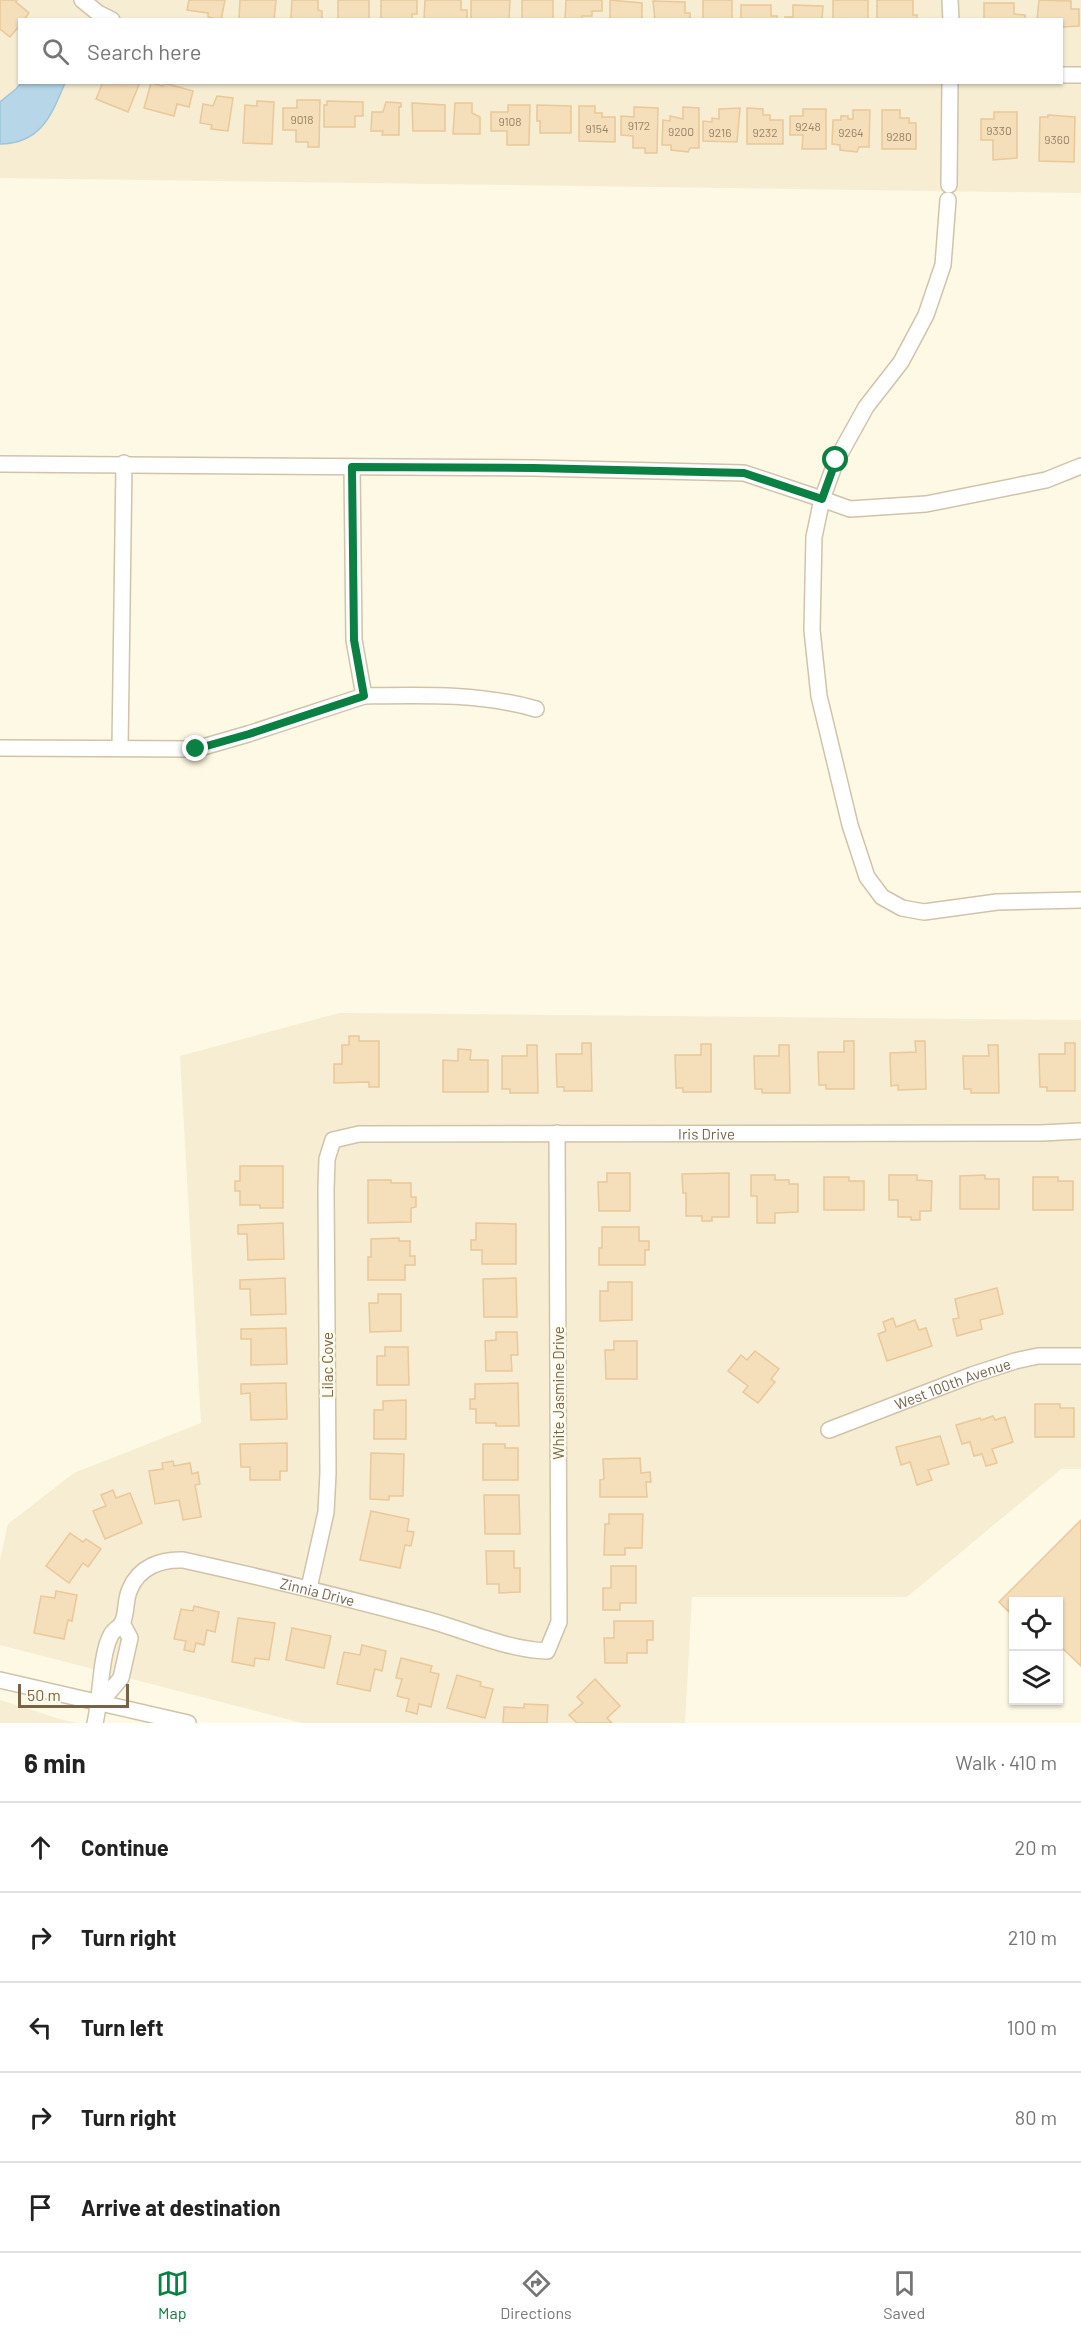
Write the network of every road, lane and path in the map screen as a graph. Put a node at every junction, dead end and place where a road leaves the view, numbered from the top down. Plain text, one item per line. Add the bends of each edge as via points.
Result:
1 (82, 0) edge
2 (950, 0) edge
3 (108, 18) edge
4 (951, 18) edge
5 (1063, 75) edge
6 (1081, 75) edge
7 (950, 84) edge
8 (124, 463) junction
9 (0, 464) edge
10 (1081, 466) edge
11 (352, 467) junction
12 (822, 499) junction
13 (364, 696) junction
14 (536, 710) dead end
15 (0, 747) edge
16 (120, 748) junction
17 (1081, 900) edge
18 (1081, 1131) edge
19 (557, 1133) junction
20 (333, 1140) joint
21 (1081, 1356) edge
22 (829, 1430) dead end
23 (309, 1588) junction
24 (547, 1651) joint
25 (0, 1680) edge
26 (100, 1703) junction
27 (95, 1723) edge
28 (188, 1723) edge

1 - 3 street
2 - 4 street
5 - 6 street
7 - 12 street via 943,265 926,315 901,362 866,407 836,460
8 - 9 street
8 - 11 street
8 - 16 street
10 - 12 street via 1046,480 926,504 850,509
11 - 12 street via 744,473
11 - 13 street via 354,640
12 - 17 street via 814,537 812,630 818,685 850,825 867,877 882,897 902,908 924,912 997,902
13 - 14 street via 447,695 507,701
13 - 16 street via 196,749
15 - 16 street
18 - 19 street, Iris Drive
19 - 20 street, Iris Drive via 359,1134
19 - 24 street, White Jasmine Drive via 559,1622
20 - 23 street, Lilac Cove via 327,1159 326,1189 326,1512
21 - 22 street, West 100th Avenue via 1038,1356 1015,1361
23 - 24 street, Zinnia Drive via 441,1623 522,1650
23 - 26 street, Zinnia Drive via 183,1560 156,1564 139,1574 129,1590 122,1623 129,1638 121,1678
25 - 26 street
26 - 27 street
26 - 28 street

